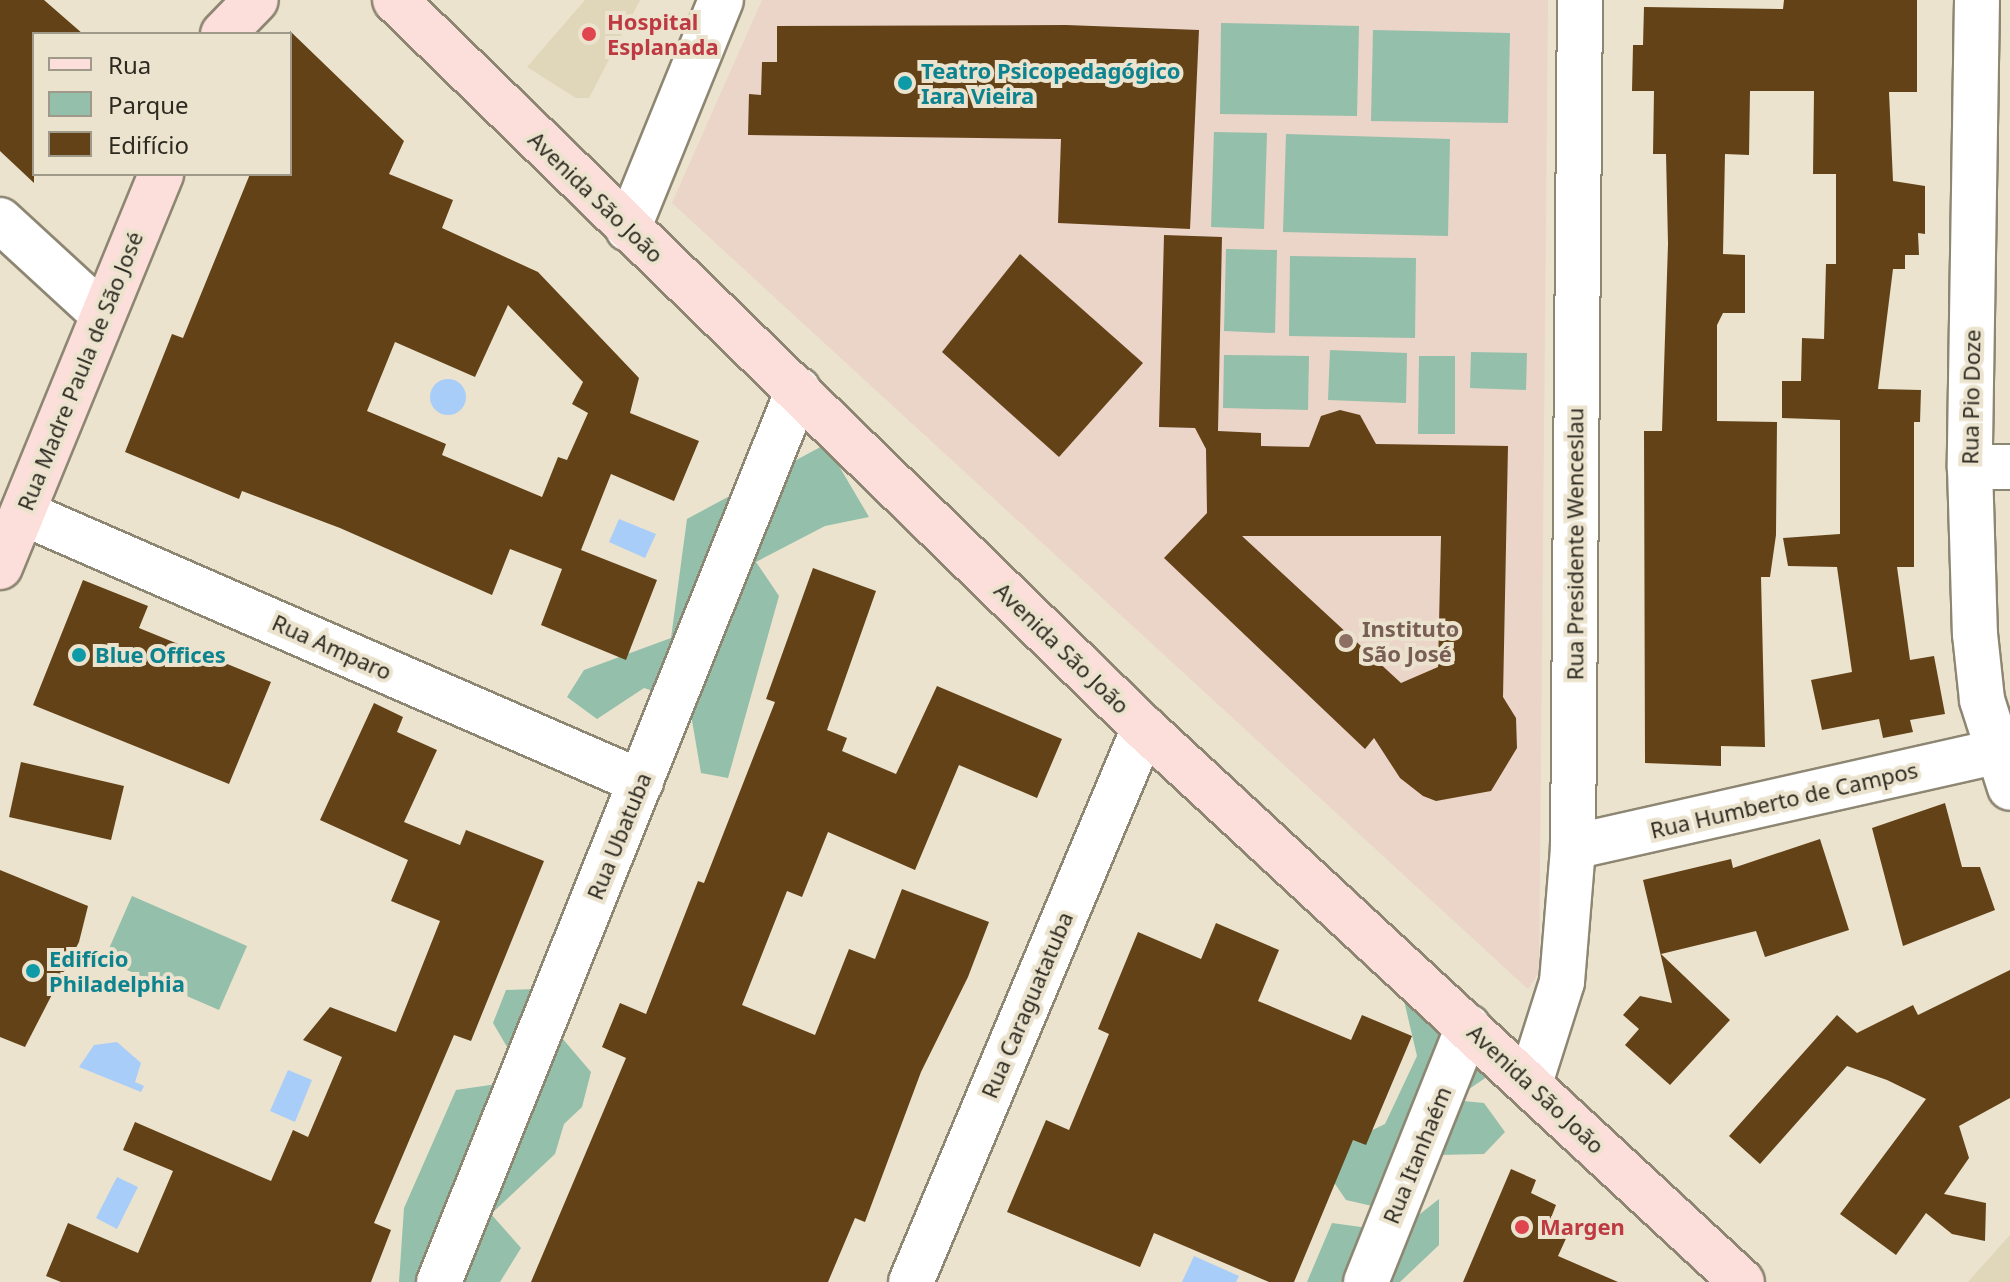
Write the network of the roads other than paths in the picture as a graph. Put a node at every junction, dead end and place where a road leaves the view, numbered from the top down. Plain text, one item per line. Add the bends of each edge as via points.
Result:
1 (216, 0) edge
2 (237, 0) edge
3 (256, 0) edge
4 (395, 0) edge
5 (721, 0) edge
6 (1580, 0) edge
7 (1977, 0) edge
8 (222, 32) edge
9 (223, 32) edge
10 (224, 32) edge
11 (160, 176) edge
12 (0, 220) edge
13 (628, 229) junction
14 (101, 313) junction
15 (798, 390) junction
16 (1990, 467) edge
17 (23, 513) junction
18 (0, 567) edge
19 (1144, 728) junction
20 (2003, 770) edge
21 (641, 782) junction
22 (1573, 847) junction
23 (1468, 1027) junction
24 (1530, 1083) junction
25 (439, 1282) edge
26 (911, 1282) edge
27 (1366, 1282) edge
28 (1742, 1282) edge

1 - 8 main road
2 - 9 main road
3 - 10 main road
4 - 13 main road, Avenida São João
5 - 13 street
6 - 22 street, Rua Presidente Wenceslau
7 - 16 street, Rua Pio Doze
11 - 14 main road, Rua Madre Paula de São José
12 - 14 street
13 - 15 main road, Avenida São João
14 - 17 main road, Rua Madre Paula de São José
15 - 19 main road, Avenida São João
15 - 21 street, Rua Ubatuba
16 - 20 street, Rua Pio Doze via 1975,634
17 - 18 main road, Rua Madre Paula de São José
17 - 21 street, Rua Amparo
19 - 23 main road, Avenida São João
19 - 26 street, Rua Caraguatatuba
20 - 22 street, Rua Humberto de Campos
21 - 25 street, Rua Ubatuba
22 - 24 street, Rua Presidente Wenceslau via 1562,982
23 - 24 main road, Avenida São João
23 - 27 street, Rua Itanhaém
24 - 28 main road, Avenida São João

